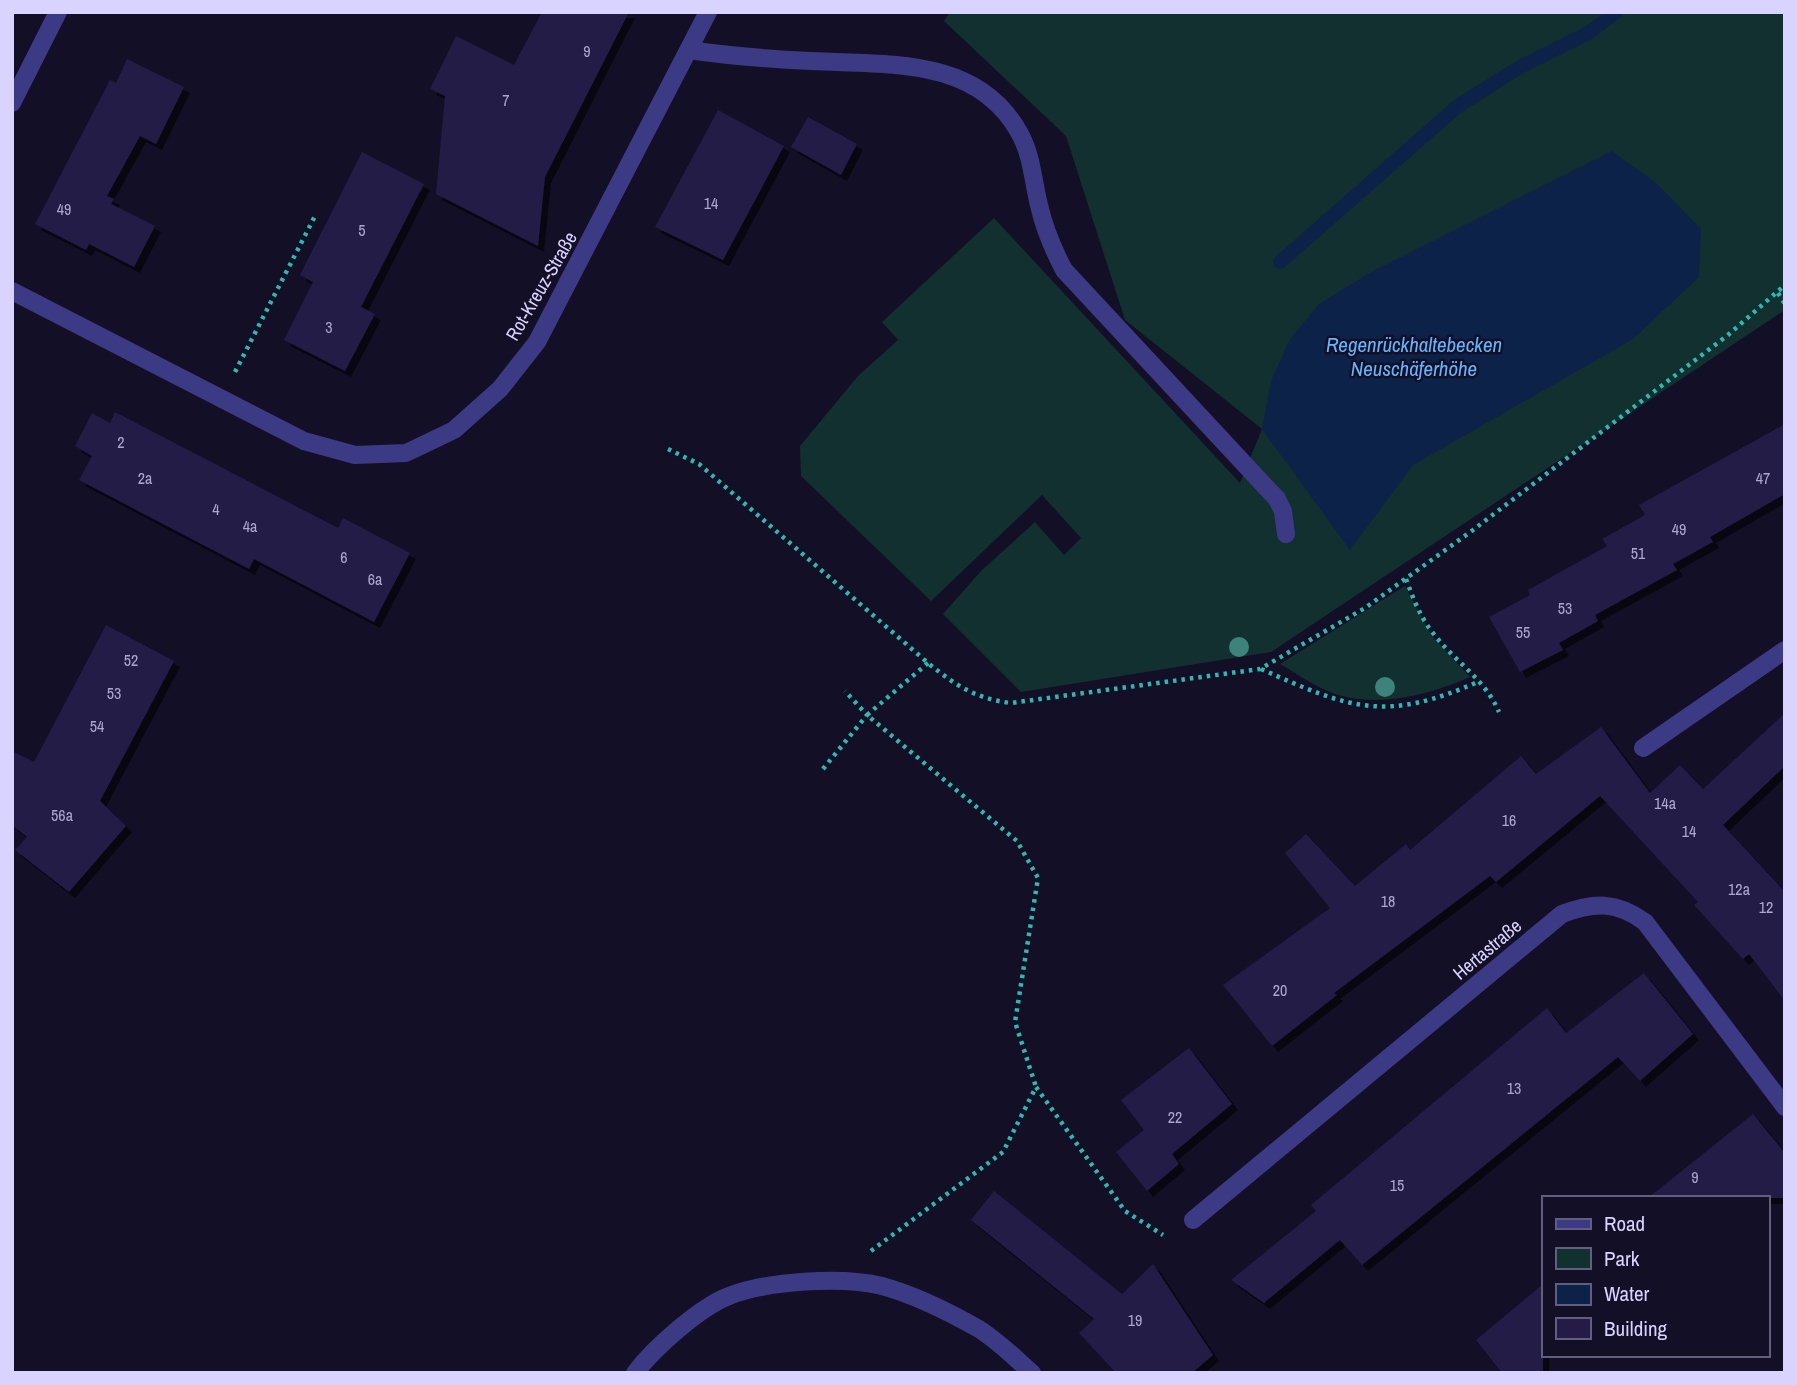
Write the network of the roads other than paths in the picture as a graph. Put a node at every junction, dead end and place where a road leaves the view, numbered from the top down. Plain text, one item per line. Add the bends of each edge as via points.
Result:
1 (58, 12) edge
2 (708, 12) edge
3 (689, 50) junction
4 (12, 103) edge
5 (12, 291) edge
6 (1286, 534) dead end
7 (1785, 650) edge
8 (1643, 748) dead end
9 (1785, 1107) edge
10 (1193, 1220) road end
11 (635, 1373) edge
12 (1032, 1373) edge

1 - 4 street
2 - 3 street, Rot-Kreuz-Straße
3 - 5 street, Rot-Kreuz-Straße via 537,342 500,389 454,430 406,453 355,455 304,441
3 - 6 street via 927,68 981,89 1001,105 1021,135 1045,229 1064,270 1277,499
7 - 8 street
9 - 10 street, Hertastraße via 1645,922 1622,908 1595,903 1562,914
11 - 12 street via 677,1330 728,1296 778,1285 831,1282 880,1286 933,1306 981,1330

